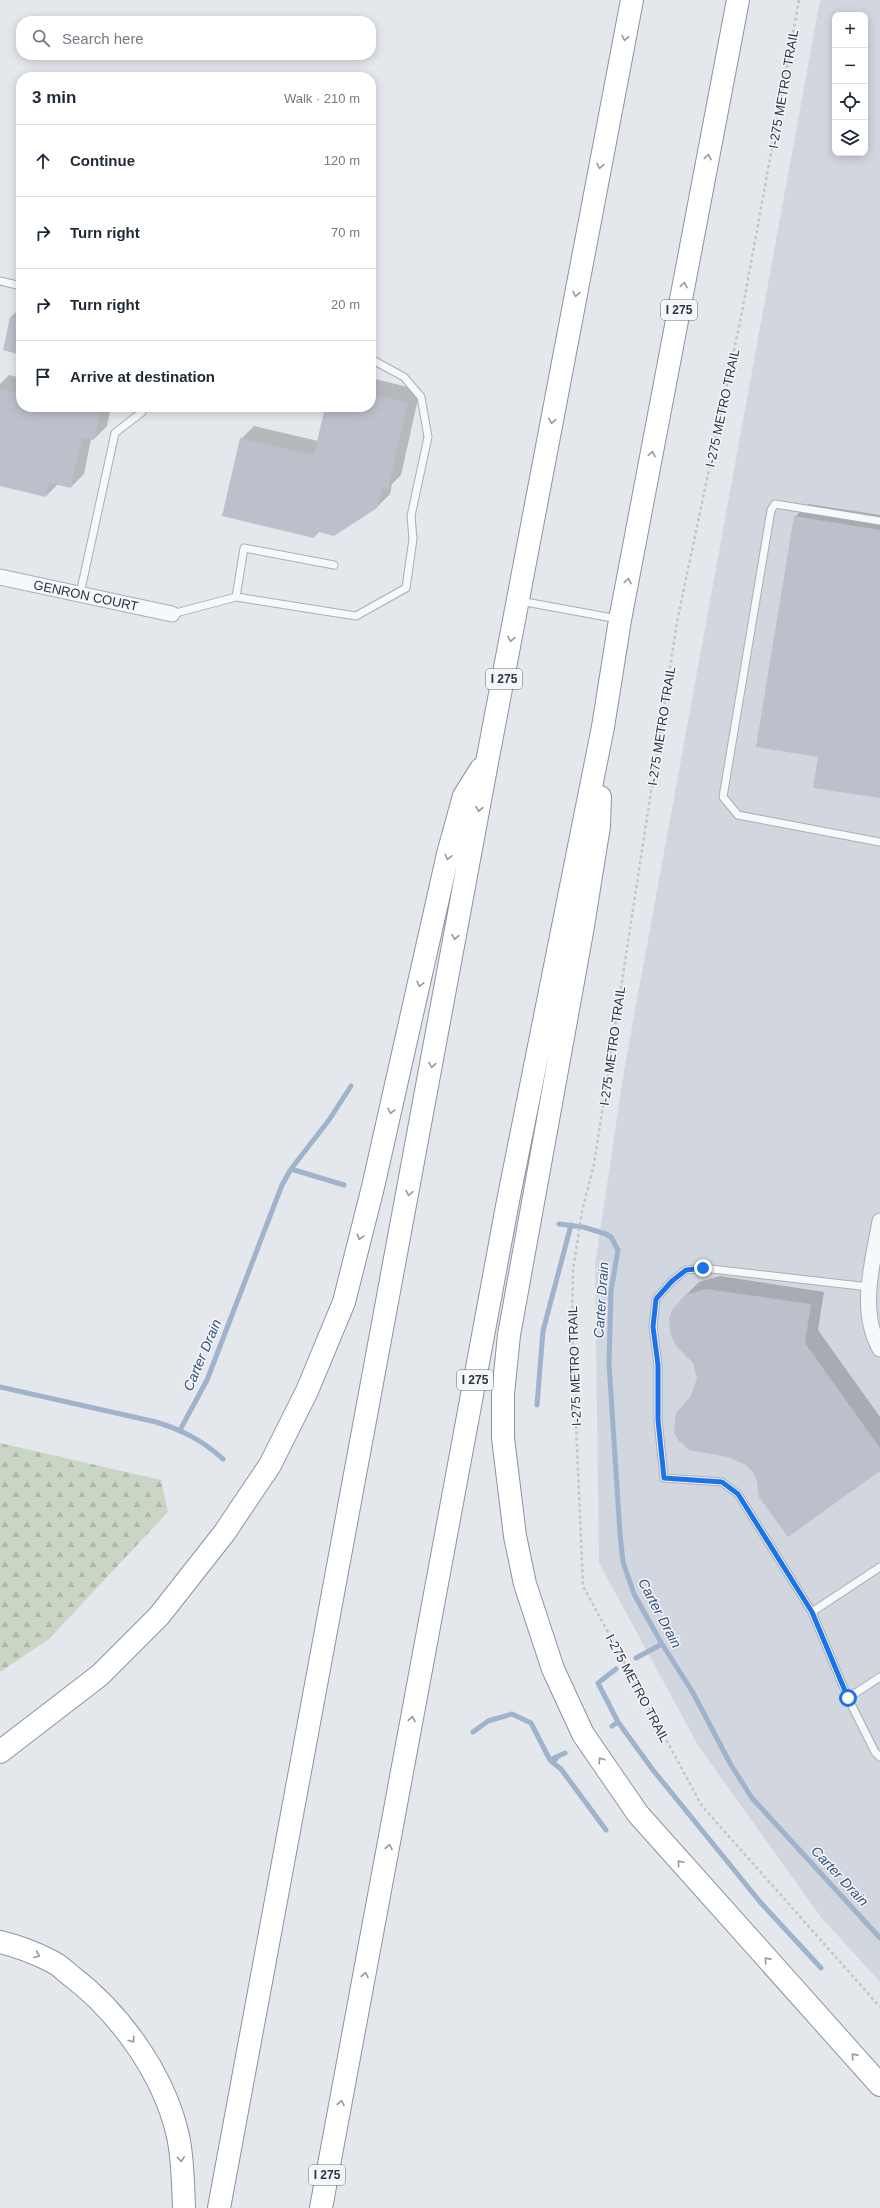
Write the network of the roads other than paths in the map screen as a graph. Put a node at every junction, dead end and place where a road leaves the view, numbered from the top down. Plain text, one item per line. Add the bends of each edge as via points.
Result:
1 (632, 0) edge
2 (738, 0) edge
3 (0, 281) edge
4 (16, 285) edge
5 (376, 363) edge
6 (142, 412) edge
7 (880, 521) edge
8 (334, 565) dead end
9 (0, 577) edge
10 (80, 594) junction
11 (236, 597) junction
12 (518, 600) junction
13 (172, 614) joint
14 (620, 620) junction
15 (603, 727) junction
16 (488, 757) junction
17 (880, 842) edge
18 (880, 1221) edge
19 (869, 1287) junction
20 (880, 1349) edge
21 (880, 1567) edge
22 (812, 1612) junction
23 (880, 1677) edge
24 (848, 1698) junction
25 (0, 1752) edge
26 (880, 1757) edge
27 (0, 1942) edge
28 (880, 2085) edge
29 (334, 2141) junction
30 (184, 2208) edge
31 (219, 2208) edge
32 (321, 2208) edge
33 (326, 2208) edge

1 -> 12 highway, I 275
14 -> 2 highway, I 275
3 - 4 lane
5 - 11 lane via 404,377 421,397 428,437 411,516 413,539 406,588 356,616
6 - 10 lane via 115,433
7 - 17 lane via 775,504 771,510 723,797 738,815
8 - 11 lane via 244,548
9 - 10 street, GENRON COURT
10 - 13 street, GENRON COURT
11 - 13 lane
12 - 14 lane
12 -> 16 highway, I 275
14 - 15 highway, I 275
28 -> 15 highway via 638,1814 583,1734 553,1669 525,1584 515,1536 503,1438 503,1394 509,1335 599,826
29 -> 15 highway, I 275 via 508,1201
16 -> 25 highway via 464,796 448,854 373,1187 344,1302 307,1391 266,1472 225,1532 159,1616 100,1675
16 -> 31 highway, I 275
18 - 19 street
19 - 20 street via 871,1328
19 - 22 lane via 703,1268 686,1270 656,1299 653,1327 658,1365 658,1420 664,1478 722,1482 738,1494
21 - 22 lane
22 - 24 lane
23 - 24 lane
24 - 26 lane via 875,1752
27 -> 30 highway via 52,1961 88,1988 121,2024 148,2064 166,2098 178,2136 184,2183
29 - 32 highway, I 275
29 - 33 highway

